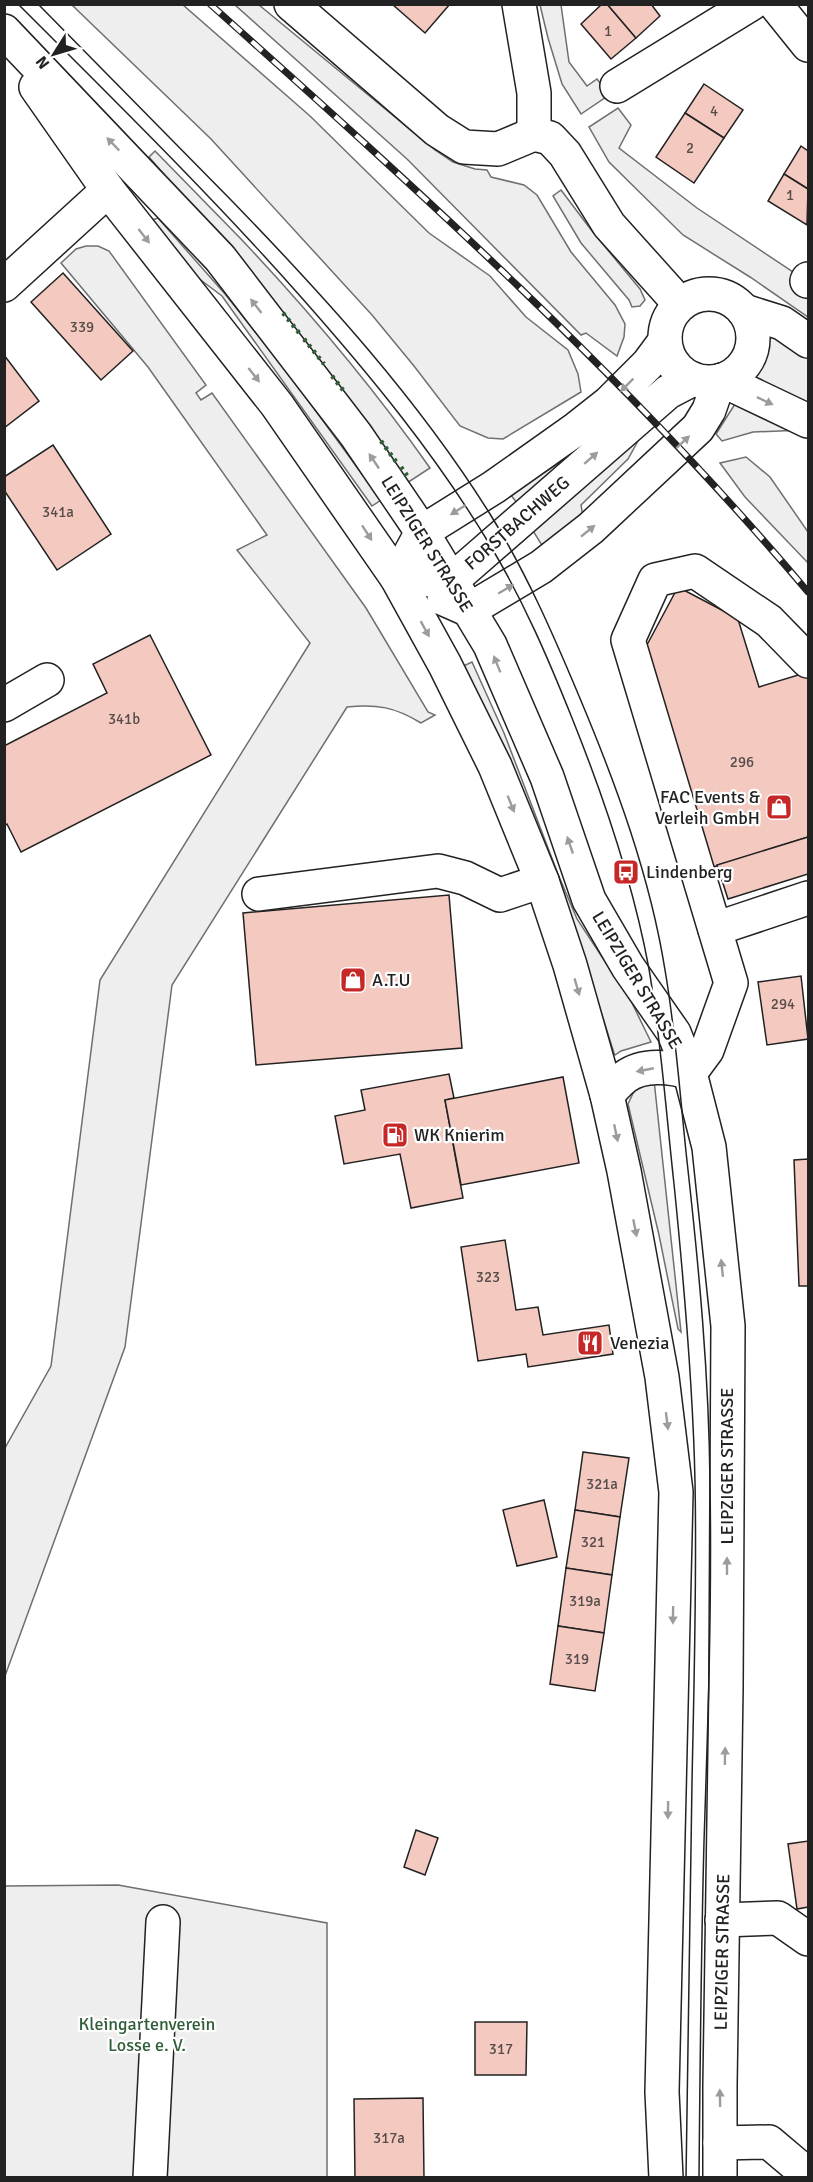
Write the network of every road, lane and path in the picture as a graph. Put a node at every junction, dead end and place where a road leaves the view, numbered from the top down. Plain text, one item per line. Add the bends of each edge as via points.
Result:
1 (291, 4) edge
2 (519, 4) edge
3 (752, 4) edge
4 (775, 4) edge
5 (4, 31) edge
6 (4, 41) edge
7 (808, 45) edge
8 (617, 86) dead end
9 (534, 134) junction
10 (136, 167) junction
11 (108, 190) junction
12 (4, 285) edge
13 (680, 304) junction
14 (744, 311) junction
15 (665, 340) junction
16 (808, 341) edge
17 (711, 380) junction
18 (808, 421) edge
19 (422, 532) junction
20 (425, 579) junction
21 (469, 610) junction
22 (808, 661) edge
23 (47, 680) dead end
24 (4, 705) edge
25 (542, 881) junction
26 (259, 894) dead end
27 (808, 898) edge
28 (715, 929) junction
29 (690, 1073) junction
30 (607, 1095) junction
31 (722, 1920) junction
32 (163, 1922) dead end
33 (808, 1939) edge
34 (720, 2143) junction
35 (808, 2175) edge
36 (150, 2178) edge
37 (666, 2178) edge
38 (720, 2178) edge

1 - 9 main road via 436,130 464,147 498,149
2 - 9 main road via 534,93
3 - 8 main road
4 - 7 main road
10 -> 5 main road, LEIPZIGER STRASSE
6 - 11 main road, LEIPZIGER STRASSE
9 - 13 main road via 550,138 565,154 609,225
10 - 11 main road
19 -> 10 main road, LEIPZIGER STRASSE via 356,435 220,258
11 - 12 main road
11 -> 20 main road, LEIPZIGER STRASSE via 277,405
13 - 14 main road via 710,294 730,299
13 - 15 main road via 667,325
14 - 16 main road via 782,324
14 - 17 main road via 751,324 751,352 734,374
15 - 17 main road via 674,364
15 -> 19 main road, FORSTBACHWEG via 648,364 609,403 494,487
17 -> 18 main road
20 -> 17 main road, FORSTBACHWEG via 668,392
21 -> 17 main road via 541,567 591,528 698,428 709,410
19 - 20 main road, FORSTBACHWEG
19 - 20 main road, LEIPZIGER STRASSE
20 - 21 main road, LEIPZIGER STRASSE
20 -> 25 main road, LEIPZIGER STRASSE via 446,665 495,766
29 -> 21 main road, LEIPZIGER STRASSE via 674,1033 627,967 589,900 547,777 490,645
22 - 28 main road via 769,621 695,572 656,580 628,640
23 - 24 main road
25 - 26 main road via 500,895 465,878 438,871
25 -> 30 main road, LEIPZIGER STRASSE
27 - 28 main road
28 - 29 main road via 731,983 707,1050
29 -> 30 main road via 677,1068 644,1069 626,1076
31 -> 29 main road, LEIPZIGER STRASSE via 728,1326 709,1147
30 -> 37 main road, LEIPZIGER STRASSE via 662,1377 676,1492 662,2092
31 - 33 main road via 778,1918
34 -> 31 main road, LEIPZIGER STRASSE
32 - 36 main road
34 - 35 main road via 769,2142
34 - 38 main road, LEIPZIGER STRASSE

